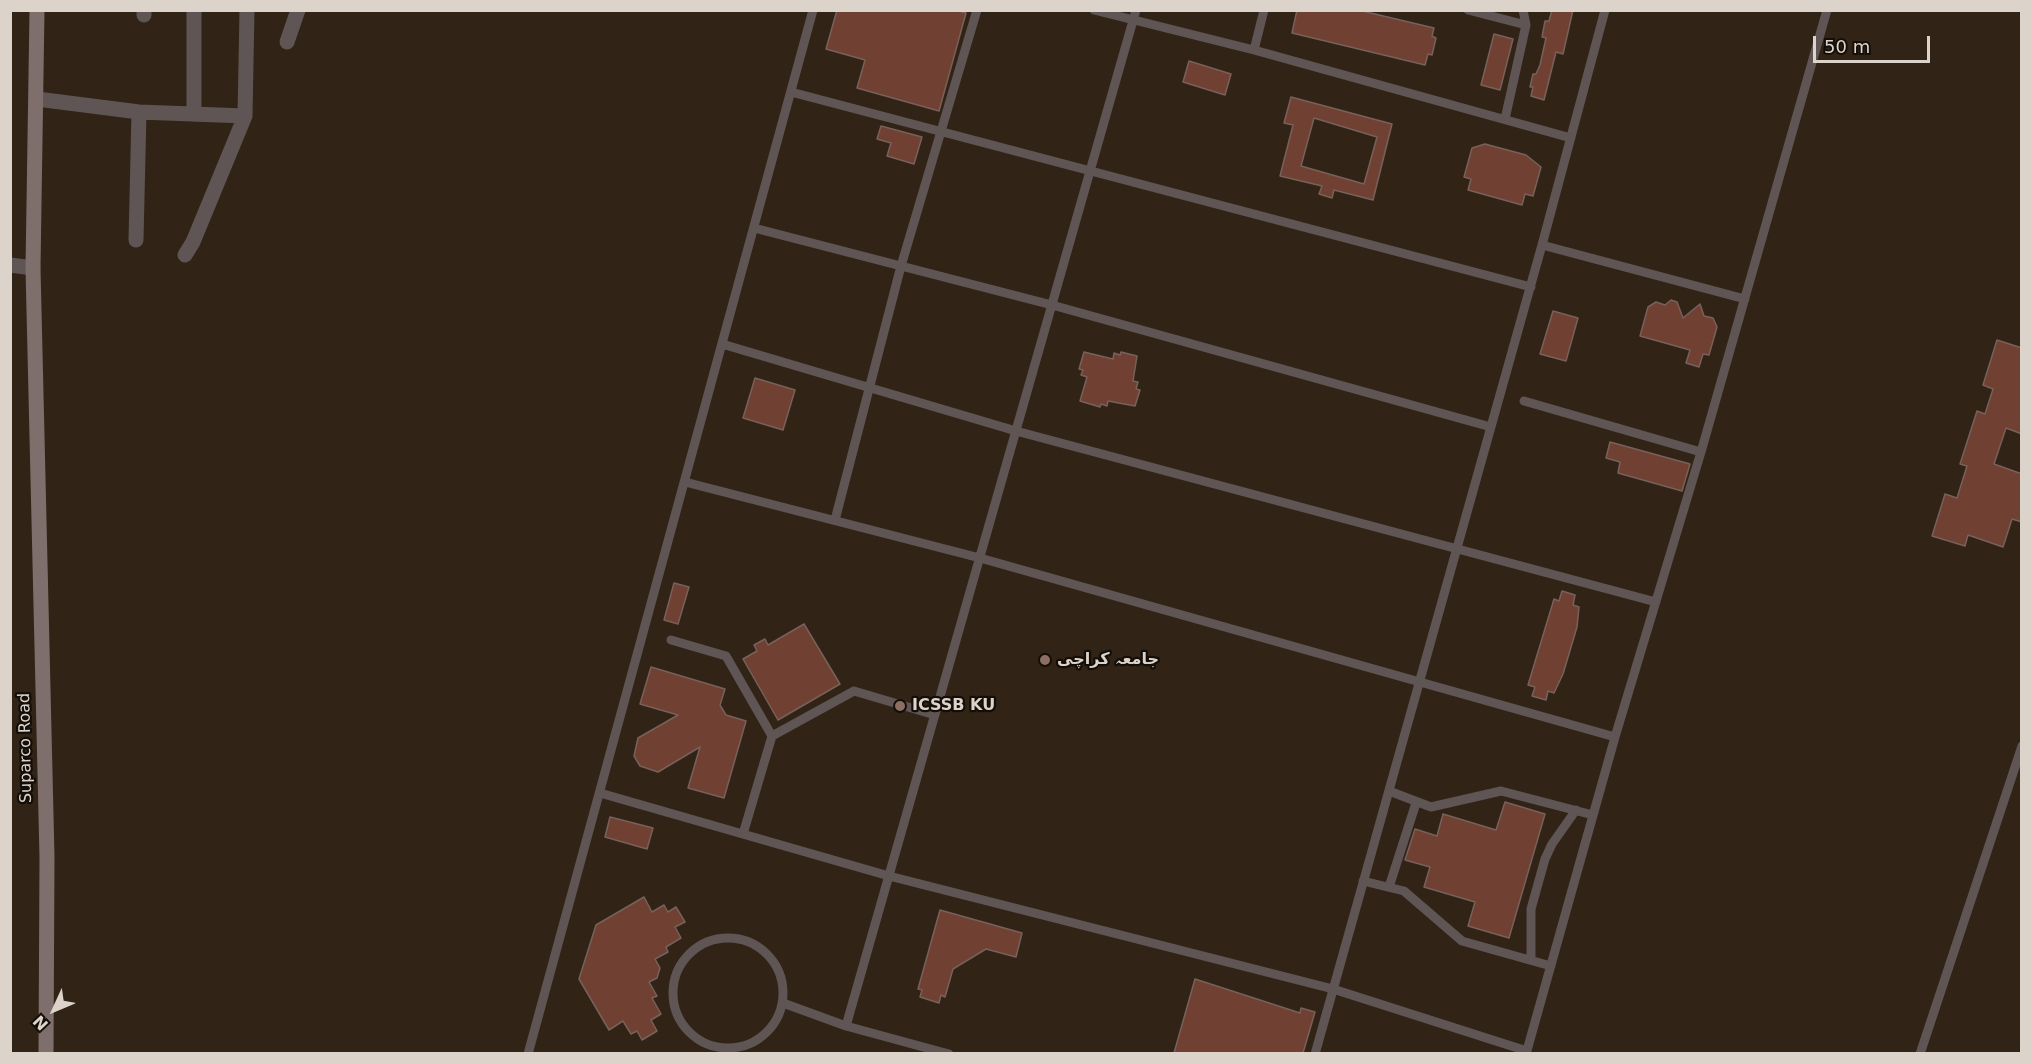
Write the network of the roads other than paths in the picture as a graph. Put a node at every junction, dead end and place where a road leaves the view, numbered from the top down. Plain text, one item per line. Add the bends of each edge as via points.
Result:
1 (37, 10) edge
2 (194, 10) edge
3 (247, 10) edge
4 (298, 10) edge
5 (813, 10) edge
6 (976, 10) edge
7 (1094, 10) edge
8 (1136, 10) edge
9 (1264, 10) edge
10 (1468, 10) edge
11 (1524, 10) edge
12 (1605, 10) edge
13 (1827, 10) edge
14 (1133, 21) junction
15 (1526, 25) junction
16 (287, 42) dead end
17 (1254, 50) junction
18 (791, 92) junction
19 (37, 99) junction
20 (139, 112) junction
21 (194, 113) junction
22 (245, 116) junction
23 (1505, 119) junction
24 (941, 130) junction
25 (1571, 138) junction
26 (1091, 169) junction
27 (754, 228) junction
28 (136, 240) dead end
29 (1542, 245) junction
30 (185, 255) dead end
31 (10, 265) edge
32 (901, 266) junction
33 (33, 268) junction
34 (1531, 287) junction
35 (1745, 299) junction
36 (1052, 305) junction
37 (722, 344) junction
38 (870, 388) junction
39 (1524, 401) dead end
40 (1491, 427) junction
41 (1016, 431) junction
42 (1701, 452) junction
43 (685, 482) junction
44 (834, 520) junction
45 (1458, 547) junction
46 (980, 558) junction
47 (1656, 602) junction
48 (671, 640) dead end
49 (1420, 681) junction
50 (935, 715) junction
51 (772, 736) junction
52 (1615, 737) junction
53 (2022, 746) edge
54 (1389, 791) junction
55 (600, 793) junction
56 (1416, 803) junction
57 (1576, 810) junction
58 (1593, 815) junction
59 (743, 834) junction
60 (889, 876) junction
61 (1363, 881) junction
62 (1389, 888) junction
63 (1531, 960) junction
64 (1551, 966) junction
65 (1333, 989) junction
66 (783, 1003) junction
67 (846, 1026) junction
68 (1526, 1052) edge
69 (46, 1053) edge
70 (528, 1053) edge
71 (950, 1053) edge
72 (1315, 1053) edge
73 (1920, 1053) edge

1 - 19 main road, Suparco Road
2 - 21 street
3 - 22 street
4 - 16 street
5 - 18 lane
6 - 24 lane
7 - 14 lane
8 - 14 lane
9 - 17 lane
10 - 15 lane
11 - 15 lane
12 - 25 lane
13 - 35 lane
14 - 17 lane
14 - 26 lane
15 - 23 lane
17 - 23 lane
18 - 24 lane
18 - 27 lane
19 - 20 street
19 - 33 main road, Suparco Road
20 - 21 street
20 - 28 street
21 - 22 street
22 - 30 street
23 - 25 lane
24 - 26 lane
24 - 32 lane
25 - 29 lane
26 - 34 lane
26 - 36 lane
27 - 32 lane
27 - 37 lane
29 - 34 lane
29 - 35 lane
31 - 33 street
32 - 36 lane
32 - 38 lane
33 - 69 main road, Suparco Road via 47,857
34 - 40 lane
35 - 42 lane
36 - 40 lane
36 - 41 lane
37 - 38 lane
37 - 43 lane
38 - 41 lane
38 - 44 lane
39 - 42 lane
40 - 45 lane
41 - 45 lane
41 - 46 lane
42 - 47 lane
43 - 44 lane
43 - 55 lane
44 - 46 lane
45 - 47 lane
45 - 49 lane
46 - 49 lane
46 - 50 lane
47 - 52 lane
48 - 51 lane via 726,656
49 - 52 lane
49 - 54 lane
50 - 51 lane via 854,691
50 - 60 lane
51 - 59 lane
52 - 58 lane
53 - 73 lane
54 - 56 lane
54 - 61 lane
55 - 59 lane
55 - 70 lane
56 - 57 lane via 1431,807 1501,791
56 - 62 lane
57 - 58 lane
57 - 63 lane via 1545,859 1531,909
58 - 64 lane
59 - 60 lane
60 - 65 lane
60 - 67 lane
61 - 62 lane
61 - 65 lane
62 - 63 lane via 1414,898 1462,940
63 - 64 lane
64 - 68 lane
65 - 68 lane
65 - 72 lane
66 - 66 lane via 781,976 767,954 744,940 717,938 693,949 676,970 672,997 680,1022 699,1041 725,1049 751,1044 772,1028
66 - 67 lane
67 - 71 lane

